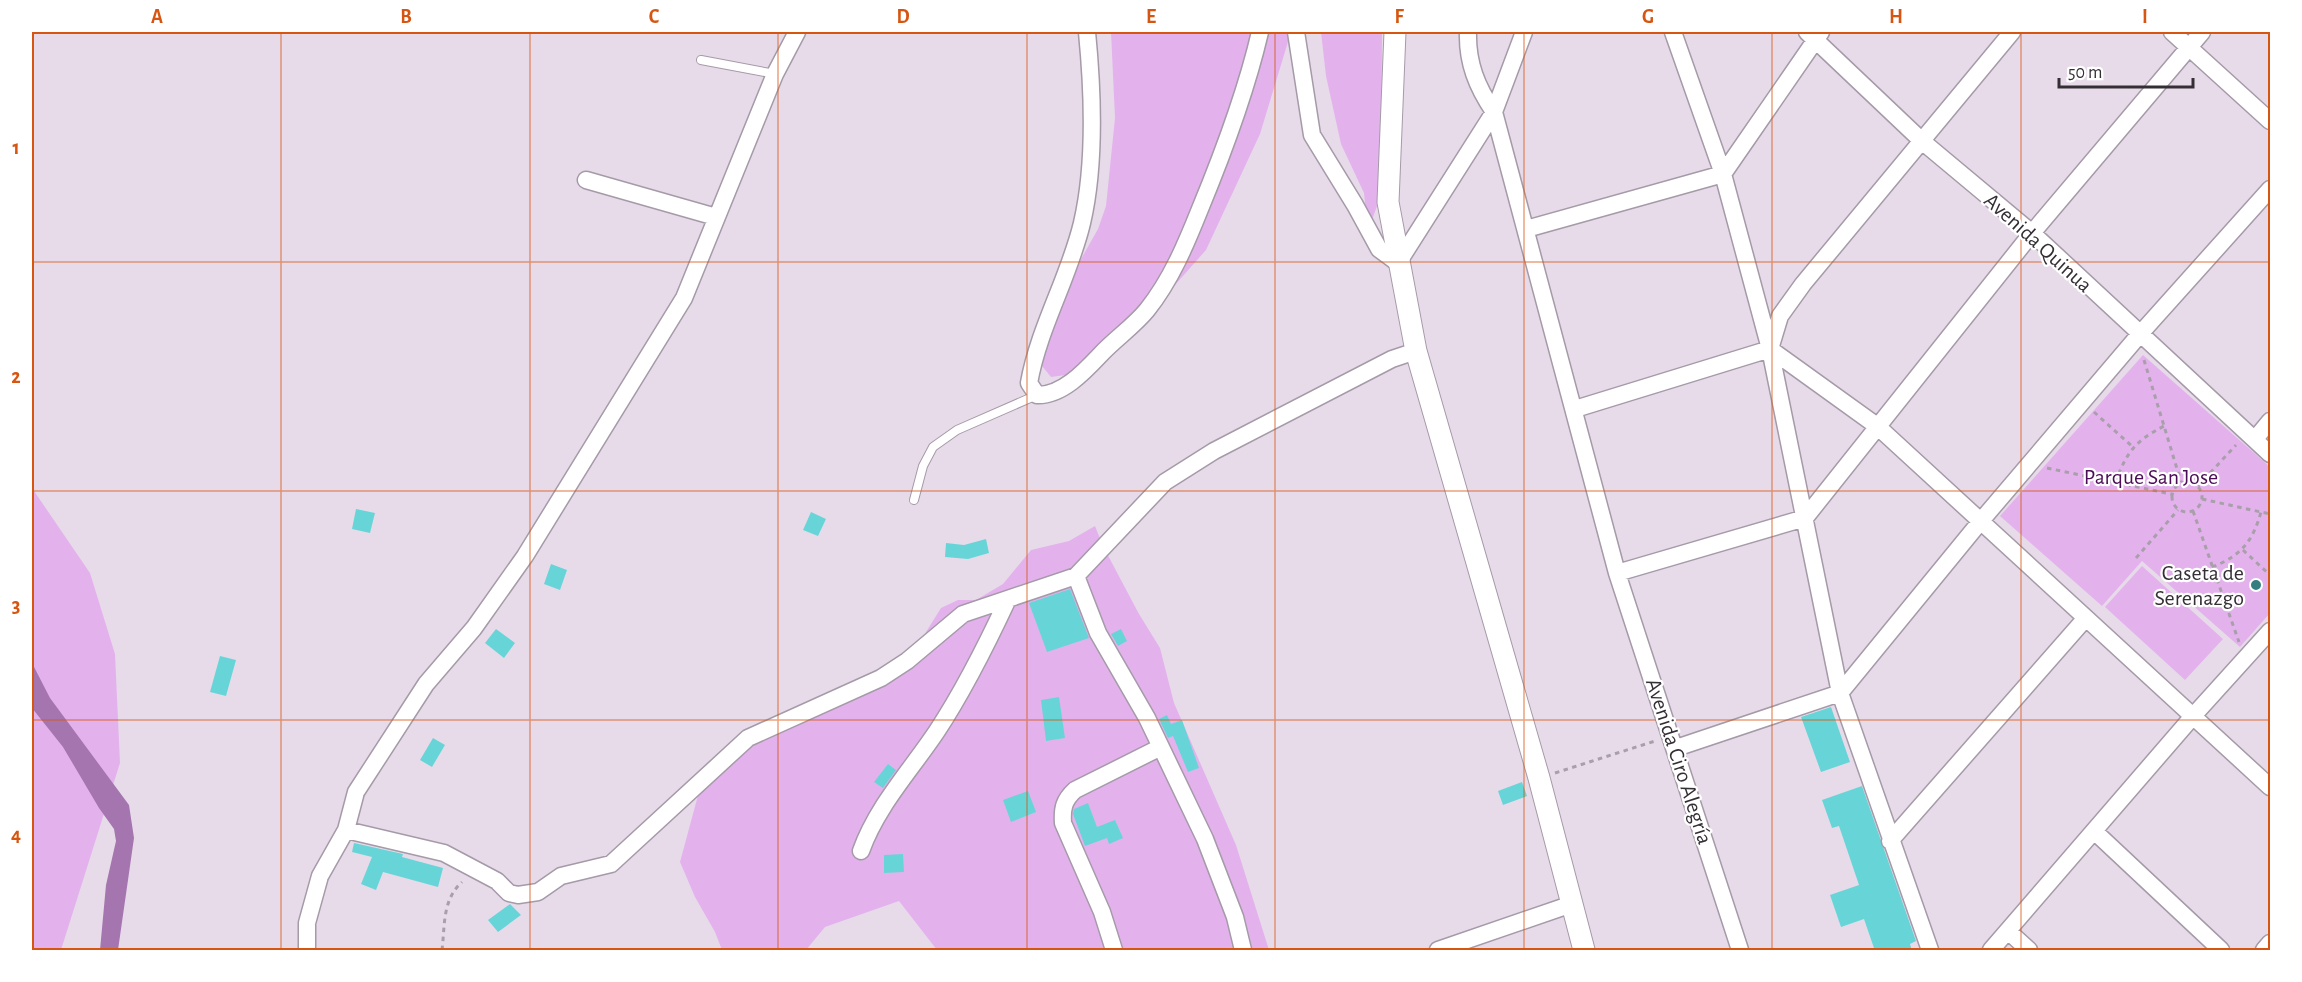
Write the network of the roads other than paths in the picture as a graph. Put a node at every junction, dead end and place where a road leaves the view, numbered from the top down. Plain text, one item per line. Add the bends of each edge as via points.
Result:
1 (797, 32) edge
2 (1087, 32) edge
3 (1260, 32) edge
4 (1296, 32) edge
5 (1395, 32) edge
6 (1468, 32) edge
7 (1524, 32) edge
8 (1673, 32) edge
9 (2012, 32) edge
10 (2172, 32) edge
11 (2202, 32) edge
12 (1815, 34) edge
13 (2189, 46) junction
14 (701, 60) dead end
15 (775, 74) junction
16 (1494, 112) junction
17 (2271, 121) edge
18 (1923, 142) junction
19 (1723, 174) junction
20 (586, 180) dead end
21 (2271, 189) edge
22 (716, 217) junction
23 (1526, 229) junction
24 (2032, 233) junction
25 (1398, 263) junction
26 (2140, 334) junction
27 (1770, 350) junction
28 (1416, 351) junction
29 (1037, 395) junction
30 (1575, 409) junction
31 (2271, 421) edge
32 (1877, 426) junction
33 (2247, 440) junction
34 (2271, 454) edge
35 (914, 500) dead end
36 (1804, 518) junction
37 (1980, 522) junction
38 (1617, 573) junction
39 (1076, 576) junction
40 (1007, 601) junction
41 (2085, 619) junction
42 (2271, 631) edge
43 (1840, 693) junction
44 (2194, 715) junction
45 (1161, 747) junction
46 (1676, 748) junction
47 (2271, 787) edge
48 (346, 830) junction
49 (2094, 831) junction
50 (1890, 841) junction
51 (861, 851) dead end
52 (1572, 904) junction
53 (2008, 931) junction
54 (2271, 943) edge
55 (307, 951) edge
56 (1114, 951) edge
57 (1243, 951) edge
58 (1438, 951) edge
59 (1584, 951) edge
60 (1740, 951) edge
61 (1929, 951) edge
62 (1991, 951) edge
63 (2029, 951) edge
64 (2221, 951) edge
65 (2264, 951) edge

1 - 15 street
2 - 29 street via 1091,128 1086,198 1082,223 1058,296 1035,349 1029,383
3 - 29 street via 1216,169 1173,269 1147,310 1083,373 1057,391
4 - 25 street via 1312,135 1378,249
5 - 25 street via 1388,202
6 - 16 street, Avenida Ciro Alegría via 1467,47 1477,87
7 - 16 street
8 - 19 street
9 - 18 street
10 - 13 street
11 - 13 street
12 - 18 street, Avenida Quinua
12 - 19 street
13 - 17 street
13 - 24 street
14 - 15 lane
15 - 22 street
16 - 23 street, Avenida Ciro Alegría
16 - 25 street
18 - 24 street, Avenida Quinua
18 - 27 street via 1780,316
19 - 23 street
19 - 27 street
20 - 22 street
21 - 26 street
22 - 48 street via 684,298 525,556 474,628 426,684 374,762 356,792
23 - 30 street, Avenida Ciro Alegría
24 - 26 street, Avenida Quinua
24 - 32 street
25 - 28 street
26 - 33 street, Avenida Quinua
26 - 37 street
27 - 30 street
27 - 32 street
27 - 36 street
28 - 39 street via 1392,359 1214,451 1165,482
28 - 52 street
29 - 35 lane via 957,430 933,447 923,465
30 - 38 street, Avenida Ciro Alegría
31 - 33 street
32 - 36 street
32 - 37 street
33 - 34 street, Avenida Quinua
36 - 38 street
36 - 43 street
37 - 41 street
37 - 43 street
38 - 46 street, Avenida Ciro Alegría
39 - 40 street
39 - 45 street via 1098,633
40 - 48 street via 963,615 880,678 748,738 611,864 561,876 538,892 509,893 497,881 444,853
40 - 51 street via 952,706 876,818
41 - 44 street
41 - 50 street
42 - 44 street
43 - 46 street
43 - 50 street
44 - 47 street
44 - 49 street
45 - 56 street via 1075,790 1066,798 1063,810 1063,823 1102,912
45 - 57 street via 1205,839 1235,917
46 - 60 street, Avenida Ciro Alegría
48 - 55 street via 320,876 307,923
49 - 53 street
49 - 64 street
50 - 61 street
52 - 58 street
52 - 59 street
53 - 62 street
53 - 63 street
54 - 65 street

